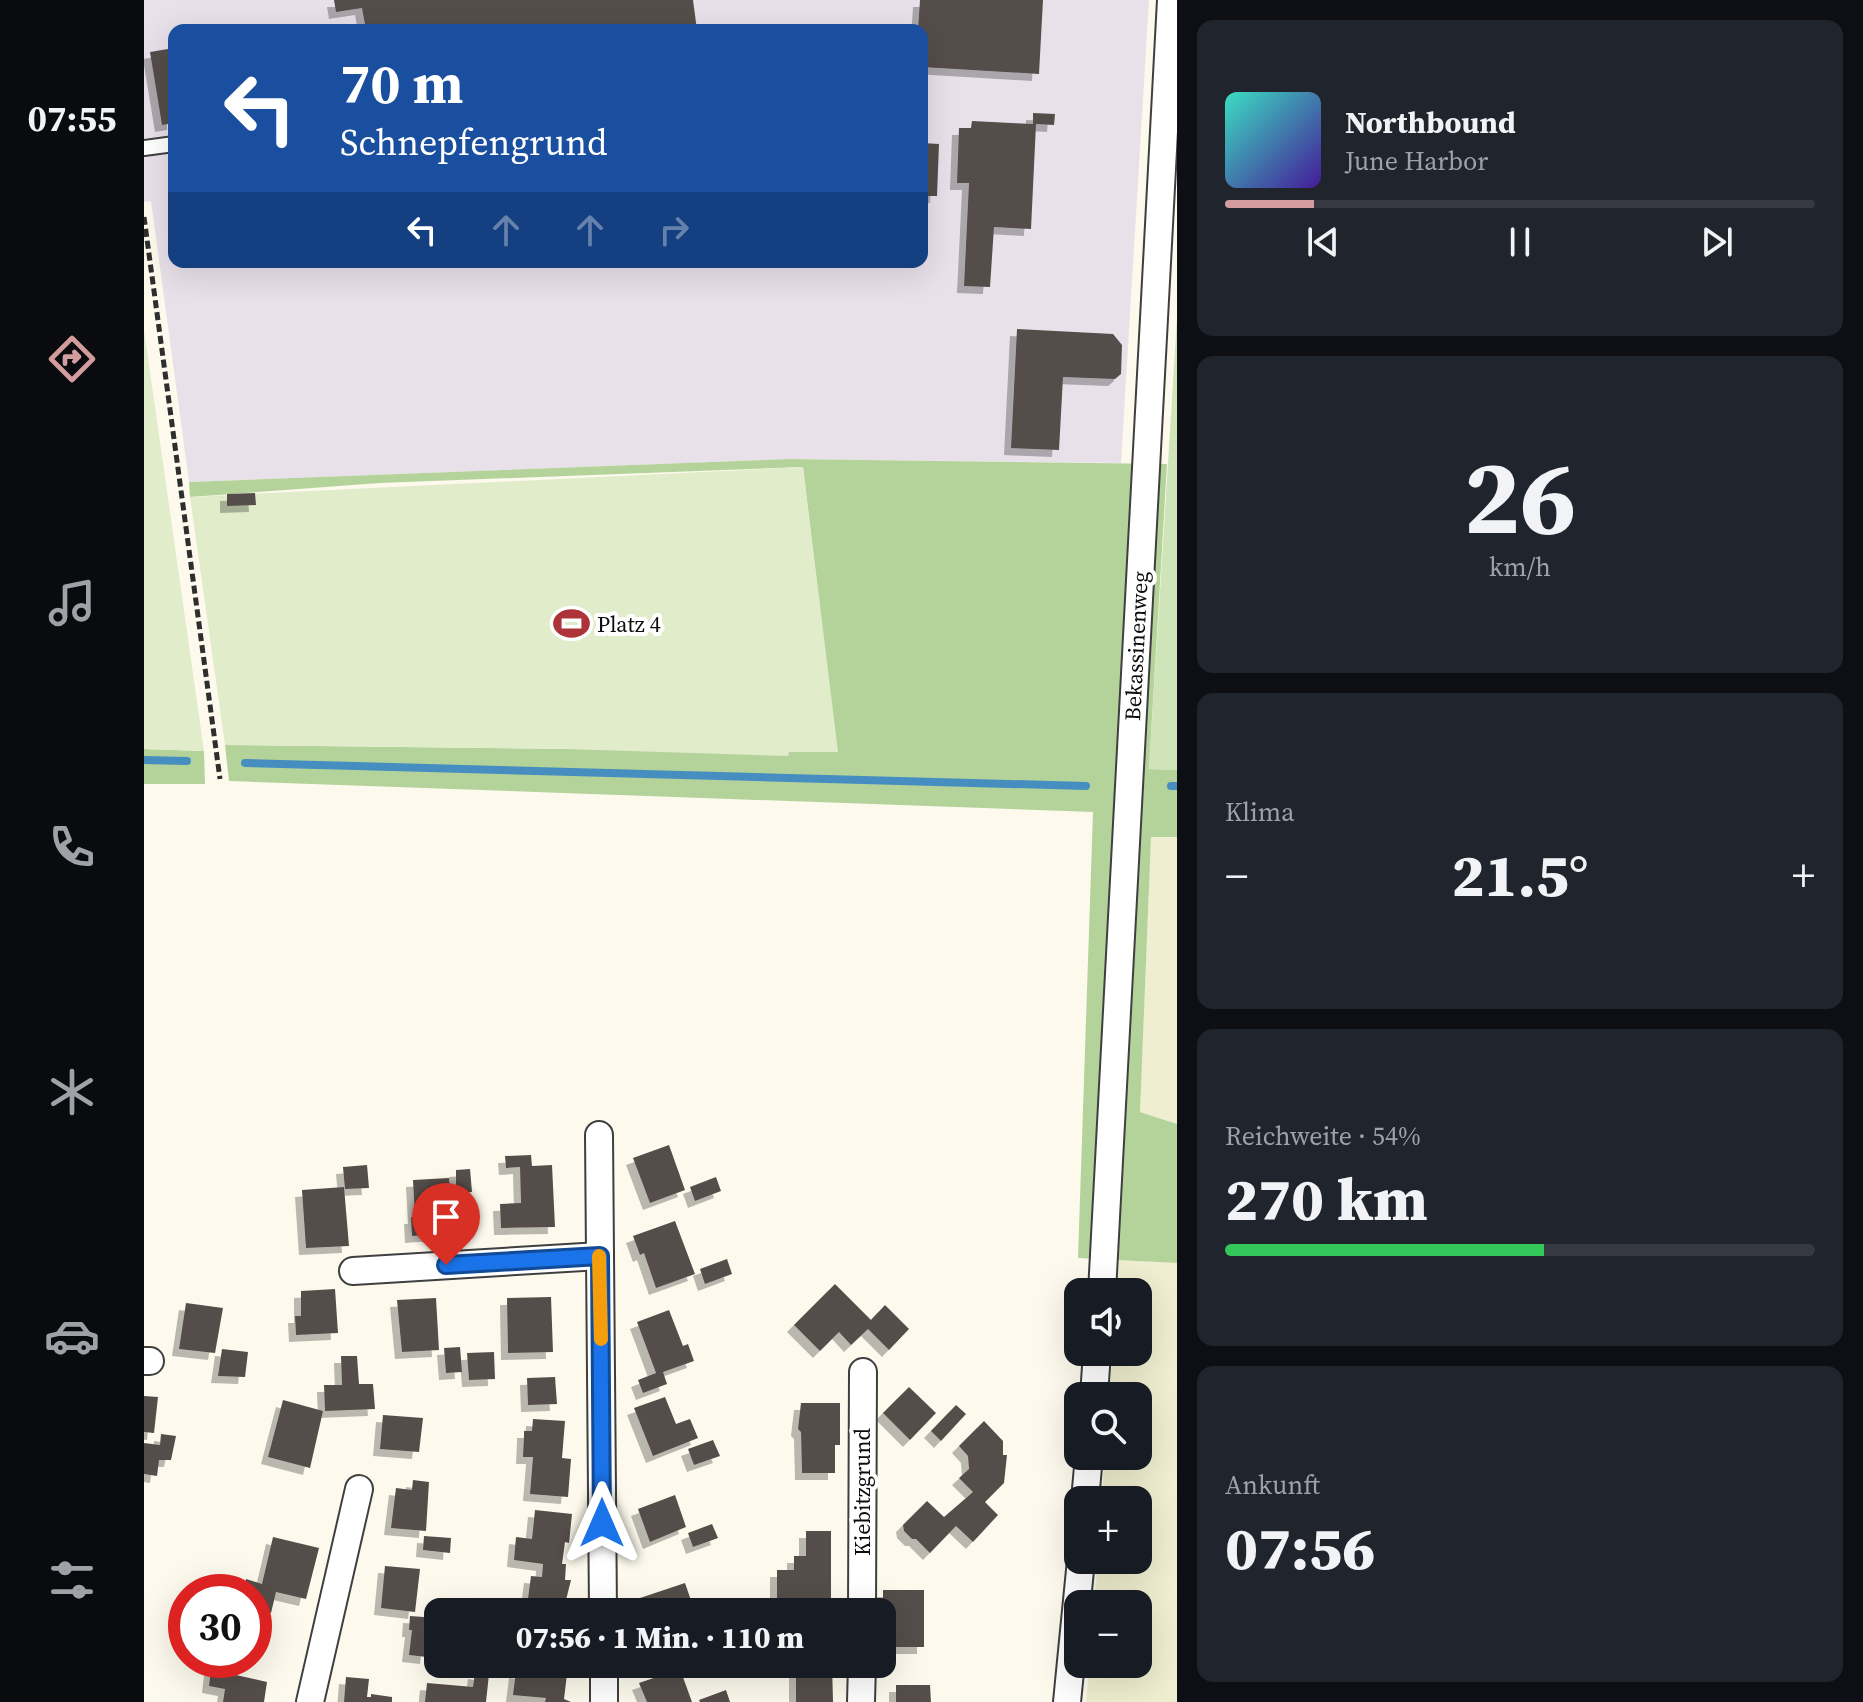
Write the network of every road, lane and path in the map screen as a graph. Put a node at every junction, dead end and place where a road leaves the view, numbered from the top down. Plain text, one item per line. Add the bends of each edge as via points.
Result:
1 (1171, 0) edge
2 (168, 145) edge
3 (144, 148) edge
4 (144, 217) edge
5 (220, 779) dead end
6 (599, 1135) dead end
7 (600, 1256) junction
8 (353, 1271) dead end
9 (1103, 1278) edge
10 (863, 1372) dead end
11 (359, 1489) dead end
12 (1080, 1574) edge
13 (603, 1598) edge
14 (862, 1598) edge
15 (604, 1678) edge
16 (862, 1678) edge
17 (310, 1702) edge
18 (604, 1702) edge
19 (861, 1702) edge
20 (1067, 1702) edge

1 - 9 street, Bekassinenweg
2 - 3 lane
4 - 5 path
6 - 7 street
7 - 8 street
7 - 13 street
10 - 14 street, Kiebitzgrund
11 - 17 street
12 - 20 street
15 - 18 street
16 - 19 street

